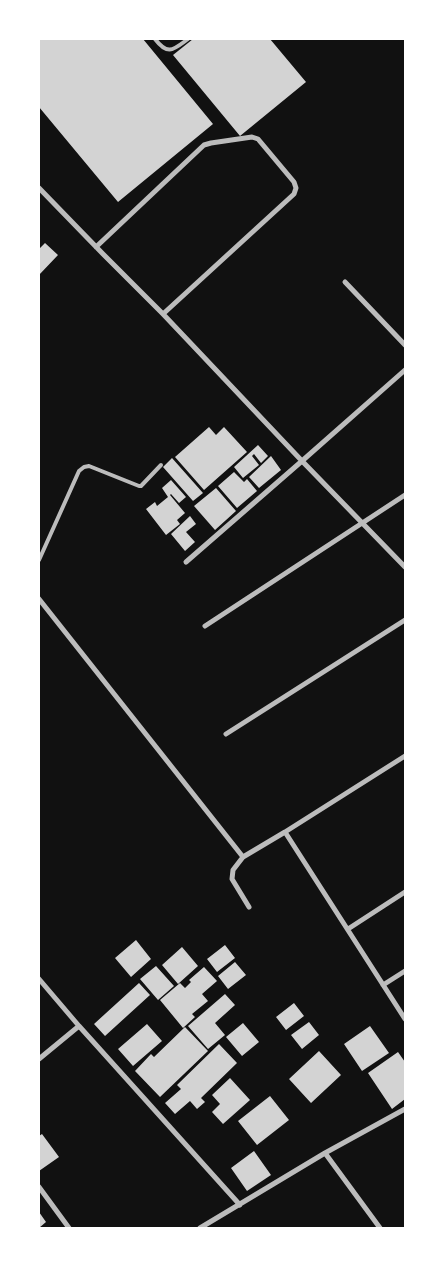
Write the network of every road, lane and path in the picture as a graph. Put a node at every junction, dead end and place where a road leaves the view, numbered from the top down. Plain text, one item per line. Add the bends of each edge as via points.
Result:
1 (155, 39) edge
2 (188, 39) edge
3 (39, 188) edge
4 (96, 247) junction
5 (345, 282) dead end
6 (163, 314) junction
7 (405, 345) edge
8 (405, 370) edge
9 (302, 461) junction
10 (161, 465) dead end
11 (405, 495) edge
12 (363, 523) junction
13 (39, 560) edge
14 (186, 562) dead end
15 (405, 567) edge
16 (39, 598) edge
17 (405, 620) edge
18 (205, 626) dead end
19 (226, 734) dead end
20 (405, 756) edge
21 (285, 832) junction
22 (243, 857) junction
23 (405, 892) edge
24 (249, 907) dead end
25 (348, 929) junction
26 (405, 971) edge
27 (39, 979) edge
28 (383, 985) junction
29 (405, 1018) edge
30 (79, 1026) junction
31 (39, 1059) edge
32 (405, 1109) edge
33 (325, 1153) junction
34 (39, 1187) edge
35 (240, 1205) junction
36 (69, 1228) edge
37 (200, 1228) edge
38 (380, 1228) edge

1 - 2 lane via 169,50
3 - 4 street
4 - 6 street
4 - 6 street via 204,145 244,138 258,139 294,182 294,194
5 - 7 street
6 - 9 street
8 - 9 street
9 - 12 street
9 - 14 street
10 - 13 lane via 141,486 89,466 84,467 79,471
11 - 12 street
12 - 15 street
12 - 18 street
16 - 22 street
17 - 19 street
20 - 21 street
21 - 22 street
21 - 25 street
22 - 24 street via 232,879
23 - 25 street
25 - 28 street
26 - 28 street
27 - 30 street
28 - 29 street
30 - 31 street
30 - 35 street
32 - 33 street
33 - 35 street
33 - 38 street
34 - 36 street
35 - 37 street

